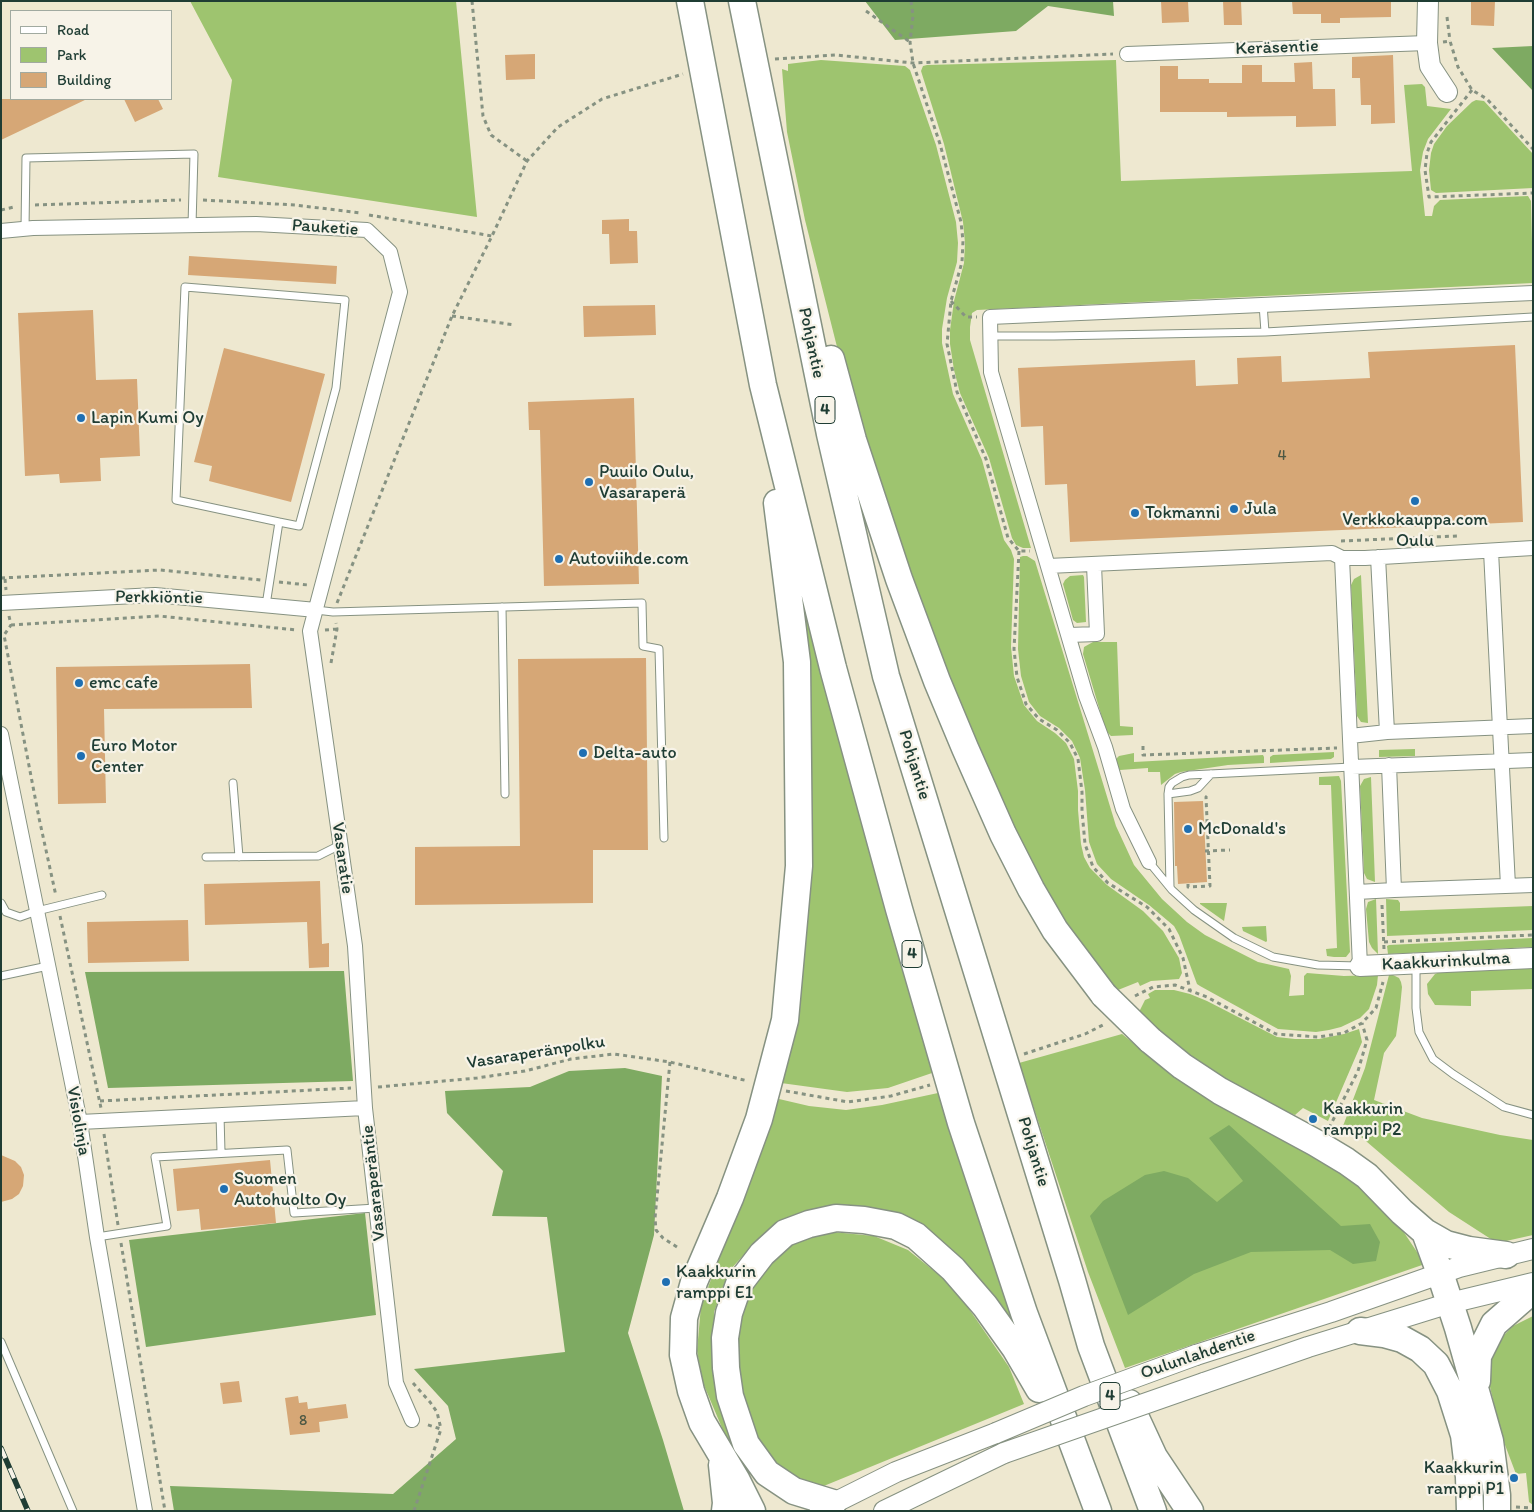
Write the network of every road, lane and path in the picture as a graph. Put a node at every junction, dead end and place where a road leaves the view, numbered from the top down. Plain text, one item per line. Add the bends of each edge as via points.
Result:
1 (472, 1) edge
2 (690, 1) edge
3 (742, 1) edge
4 (911, 1) edge
5 (1437, 5) edge
6 (866, 12) dead end
7 (1450, 41) junction
8 (910, 42) junction
9 (1427, 43) junction
10 (1127, 54) joint
11 (767, 59) dead end
12 (913, 62) junction
13 (686, 73) dead end
14 (1472, 90) junction
15 (1447, 92) dead end
16 (770, 144) junction
17 (1533, 149) edge
18 (527, 161) junction
19 (1533, 193) edge
20 (192, 225) junction
21 (24, 229) junction
22 (1, 231) edge
23 (1533, 292) edge
24 (951, 301) junction
25 (1263, 304) junction
26 (452, 316) junction
27 (990, 317) junction
28 (1533, 317) edge
29 (515, 325) dead end
30 (1265, 332) junction
31 (990, 336) junction
32 (763, 385) junction
33 (279, 522) junction
34 (1464, 536) dead end
35 (1335, 541) dead end
36 (1533, 548) edge
37 (1043, 550) junction
38 (1020, 551) junction
39 (1491, 551) junction
40 (1378, 557) junction
41 (1342, 558) junction
42 (1094, 564) junction
43 (1048, 566) junction
44 (1, 578) edge
45 (270, 581) junction
46 (343, 585) junction
47 (322, 587) junction
48 (1, 603) edge
49 (266, 605) junction
50 (502, 607) junction
51 (316, 610) junction
52 (333, 612) junction
53 (310, 631) junction
54 (1069, 635) junction
55 (3, 636) edge
56 (1533, 726) edge
57 (1500, 727) junction
58 (1387, 732) junction
59 (1, 734) edge
60 (1350, 741) junction
61 (1143, 746) dead end
62 (1267, 750) junction
63 (1533, 760) edge
64 (1502, 761) junction
65 (1389, 765) junction
66 (1352, 767) junction
67 (1262, 771) junction
68 (1211, 774) junction
69 (6, 781) edge
70 (233, 783) dead end
71 (1211, 791) dead end
72 (505, 794) dead end
73 (1168, 794) junction
74 (664, 838) dead end
75 (340, 845) junction
76 (1207, 850) junction
77 (1230, 850) dead end
78 (206, 857) dead end
79 (239, 857) junction
80 (1149, 862) joint
81 (1188, 884) dead end
82 (1533, 885) edge
83 (1508, 886) junction
84 (1171, 888) junction
85 (1394, 890) junction
86 (1357, 892) junction
87 (102, 895) dead end
88 (1, 902) edge
89 (58, 907) junction
90 (37, 911) junction
91 (1533, 935) edge
92 (1533, 958) edge
93 (1416, 964) junction
94 (1384, 965) junction
95 (48, 966) junction
96 (1360, 966) junction
97 (1, 976) edge
98 (1362, 1022) junction
99 (670, 1062) junction
100 (756, 1083) dead end
101 (932, 1084) dead end
102 (371, 1088) junction
103 (783, 1090) dead end
104 (100, 1101) junction
105 (366, 1108) junction
106 (220, 1115) junction
107 (1533, 1115) edge
108 (102, 1120) junction
109 (80, 1122) junction
110 (1329, 1128) dead end
111 (221, 1152) junction
112 (376, 1208) junction
113 (1425, 1232) junction
114 (119, 1234) junction
115 (97, 1237) junction
116 (680, 1249) dead end
117 (1533, 1249) edge
118 (1506, 1255) junction
119 (1440, 1273) junction
120 (1072, 1280) junction
121 (1533, 1283) edge
122 (1533, 1290) edge
123 (1450, 1303) junction
124 (1360, 1331) junction
125 (1, 1342) edge
126 (1477, 1392) junction
127 (412, 1420) joint
128 (721, 1457) junction
129 (826, 1507) edge
130 (1533, 1508) edge
131 (1506, 1509) edge
132 (73, 1511) edge
133 (145, 1511) edge
134 (165, 1511) edge
135 (414, 1511) edge
136 (725, 1511) edge
137 (752, 1511) edge
138 (884, 1511) edge
139 (1097, 1511) edge
140 (1153, 1511) edge
141 (1190, 1511) edge
142 (1470, 1511) edge

1 - 18 path via 483,116 491,135
2 - 32 highway, 4
3 - 16 highway, Pohjantie / 4
4 - 8 path
5 - 7 path
5 - 9 main road
6 - 8 path
7 - 9 path
7 - 14 path via 1458,67
8 - 12 path
9 - 10 street, Keräsentie
9 - 15 main road via 1430,66
10 - 12 path
11 - 12 path via 836,55
12 - 24 path via 961,222 962,262
13 - 18 path via 602,99 558,127
14 - 17 path via 1487,100
14 - 19 path via 1431,142 1424,170 1429,197
16 - 113 highway, bridge via 853,440 900,579 938,681 1003,834 1055,930 1104,995 1150,1040 1220,1091 1346,1161 1367,1176
16 - 120 highway, Pohjantie / 4 via 830,434 886,676
18 - 26 path
20 - 21 street, Pauketie
20 - 21 lane via 194,154 26,158
20 - 47 street, Pauketie via 256,224 367,230 390,252 400,292
21 - 22 street, Pauketie
23 - 25 street
24 - 27 path via 966,317
24 - 38 path via 948,344 957,392 986,459 1008,538
25 - 27 street
25 - 30 lane
26 - 29 path
26 - 46 path
27 - 31 street
28 - 30 lane
30 - 31 lane
31 - 37 street via 991,372
32 - 128 highway via 797,662 799,866 785,1020 759,1119 694,1282 684,1318 683,1355 691,1392 702,1422
32 - 139 highway, 4 via 833,668 961,1123 1024,1313
33 - 33 lane via 176,500 186,287 345,300 336,388 299,526
33 - 45 lane
34 - 35 path
36 - 39 street
37 - 38 path
37 - 43 street
38 - 98 path via 1014,649 1017,677 1026,704 1039,719 1070,743 1078,759 1085,844 1093,867 1108,883 1147,907 1168,929 1183,958 1190,990 1276,1034 1318,1037 1344,1033
39 - 40 street
39 - 57 street
40 - 41 street
40 - 58 street
41 - 42 street via 1332,553
41 - 60 street
42 - 43 street
42 - 54 street via 1097,634
43 - 54 street
44 - 45 path via 160,570
45 - 47 path
45 - 49 lane
46 - 47 path
46 - 52 path
47 - 51 street, Pauketie
48 - 49 street, Perkkiöntie via 155,595
49 - 51 street, Perkkiöntie
50 - 52 lane
50 - 72 lane
50 - 74 lane via 642,603 643,646 659,649
51 - 52 lane
51 - 53 street, Vasaratie
53 - 55 path via 158,616 11,625
53 - 75 street, Vasaratie
54 - 80 street via 1123,809
55 - 89 path
56 - 57 street
57 - 58 street
57 - 64 street
58 - 60 street
59 - 69 street, Visiolinja
60 - 62 path
60 - 66 street
61 - 62 path via 1143,754
62 - 67 path via 1267,763
63 - 64 street
64 - 65 street
64 - 83 street
65 - 66 street
65 - 85 street
66 - 67 lane
66 - 86 street
67 - 68 lane
68 - 73 lane via 1198,788
68 - 73 lane via 1182,777 1172,783
69 - 90 street, Visiolinja
70 - 79 lane
71 - 76 path via 1206,797
73 - 84 lane
75 - 79 lane via 318,856
75 - 102 street, Vasaratie
76 - 77 path
76 - 81 path via 1210,886 1188,887
78 - 79 lane
80 - 84 lane
82 - 83 street
83 - 85 street
84 - 96 lane via 1194,910 1234,938 1273,956 1318,965
85 - 86 street
86 - 96 street
87 - 89 lane
88 - 90 lane via 6,912 20,917
89 - 90 lane
89 - 104 path
90 - 95 street, Visiolinja
91 - 94 path via 1384,942
92 - 93 main road, Kaakkurinkulma
93 - 94 main road, Kaakkurinkulma
93 - 107 lane via 1419,1032 1433,1059 1504,1107
94 - 96 main road, Kaakkurinkulma
94 - 98 path via 1376,1008
95 - 97 lane
95 - 109 street, Visiolinja
98 - 110 path via 1366,1040 1358,1071
99 - 100 path, Vasaraperänpolku
99 - 102 path, Vasaraperänpolku via 614,1054 477,1078
99 - 116 path via 656,1230
101 - 103 path via 891,1096 848,1102
102 - 104 path, Vasaraperänpolku
102 - 105 street, Vasaratie
104 - 108 path
105 - 106 street, Vasaraperäntie
105 - 112 street, Vasaraperäntie
106 - 108 street, Vasaraperäntie
106 - 111 lane
108 - 109 street, Vasaraperäntie
108 - 114 path
109 - 115 street, Visiolinja
111 - 112 lane via 287,1150 294,1213
111 - 114 lane via 155,1157 167,1226
112 - 127 street, Vasaraperäntie via 396,1383
113 - 118 highway via 1446,1244
113 - 119 highway
114 - 115 lane
114 - 134 path
115 - 133 street, Visiolinja
117 - 118 main road, Oulunlahdentie
118 - 119 main road, Oulunlahdentie
119 - 123 highway
119 - 129 main road, Oulunlahdentie, bridge via 1332,1312 1196,1354 1084,1396 896,1472
120 - 140 highway, Pohjantie / 4 via 1091,1346
120 - 141 highway via 1154,1457
121 - 123 main road, Oulunlahdentie
122 - 126 highway via 1494,1324 1478,1356
123 - 124 main road, Oulunlahdentie
123 - 126 highway
124 - 138 main road, Oulunlahdentie, bridge via 1004,1452
124 - 142 highway via 1402,1339 1420,1349 1436,1364 1450,1391 1464,1435
125 - 132 lane
126 - 131 highway via 1490,1441 1497,1495
127 - 135 path via 441,1429
128 - 136 highway
128 - 137 highway
129 - 139 highway via 767,1474 746,1444 730,1396 725,1338 739,1284 762,1254 785,1234 836,1218 896,1226 916,1236 953,1269 1015,1348 1038,1387 1079,1479
130 - 131 path

